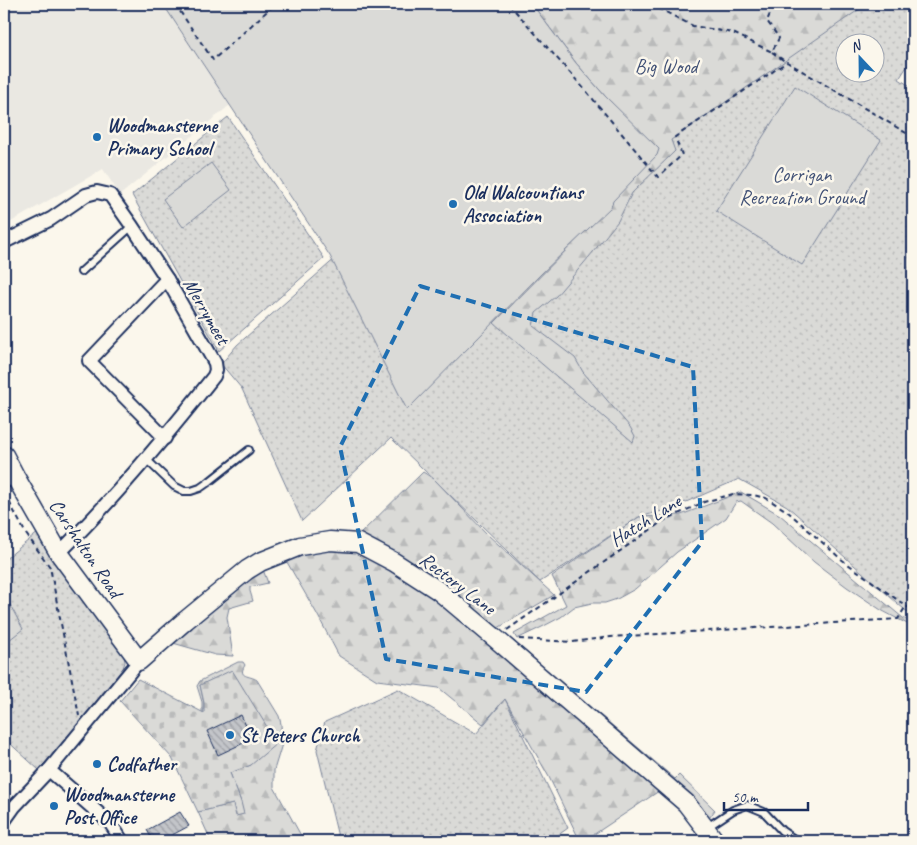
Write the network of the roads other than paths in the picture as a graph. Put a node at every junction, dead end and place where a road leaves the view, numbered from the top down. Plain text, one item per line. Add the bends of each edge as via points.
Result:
1 (132, 226) junction
2 (4, 242) edge
3 (81, 272) dead end
4 (167, 279) junction
5 (165, 438) junction
6 (249, 450) dead end
7 (4, 455) edge
8 (146, 459) junction
9 (10, 482) edge
10 (59, 553) junction
11 (139, 661) junction
12 (50, 770) junction
13 (4, 821) edge
14 (710, 835) edge
15 (122, 841) edge
16 (797, 841) edge

1 - 2 street, Merrymeet via 110,195 97,192 86,195 51,220
1 - 3 lane
1 - 4 street, Merrymeet
4 - 5 street, Merrymeet via 216,370
4 - 5 street via 84,360
5 - 8 street, Merrymeet
6 - 8 lane via 192,491 174,486
7 - 9 main road, Carshalton Road
8 - 10 street, Merrymeet
9 - 10 main road, Carshalton Road
10 - 11 main road, Carshalton Road
11 - 12 street
11 - 14 main road, Rectory Lane via 260,562 300,546 330,541 358,543 439,591 686,803
12 - 13 street
12 - 15 street via 111,824
14 - 16 lane via 733,810 746,805 764,812

